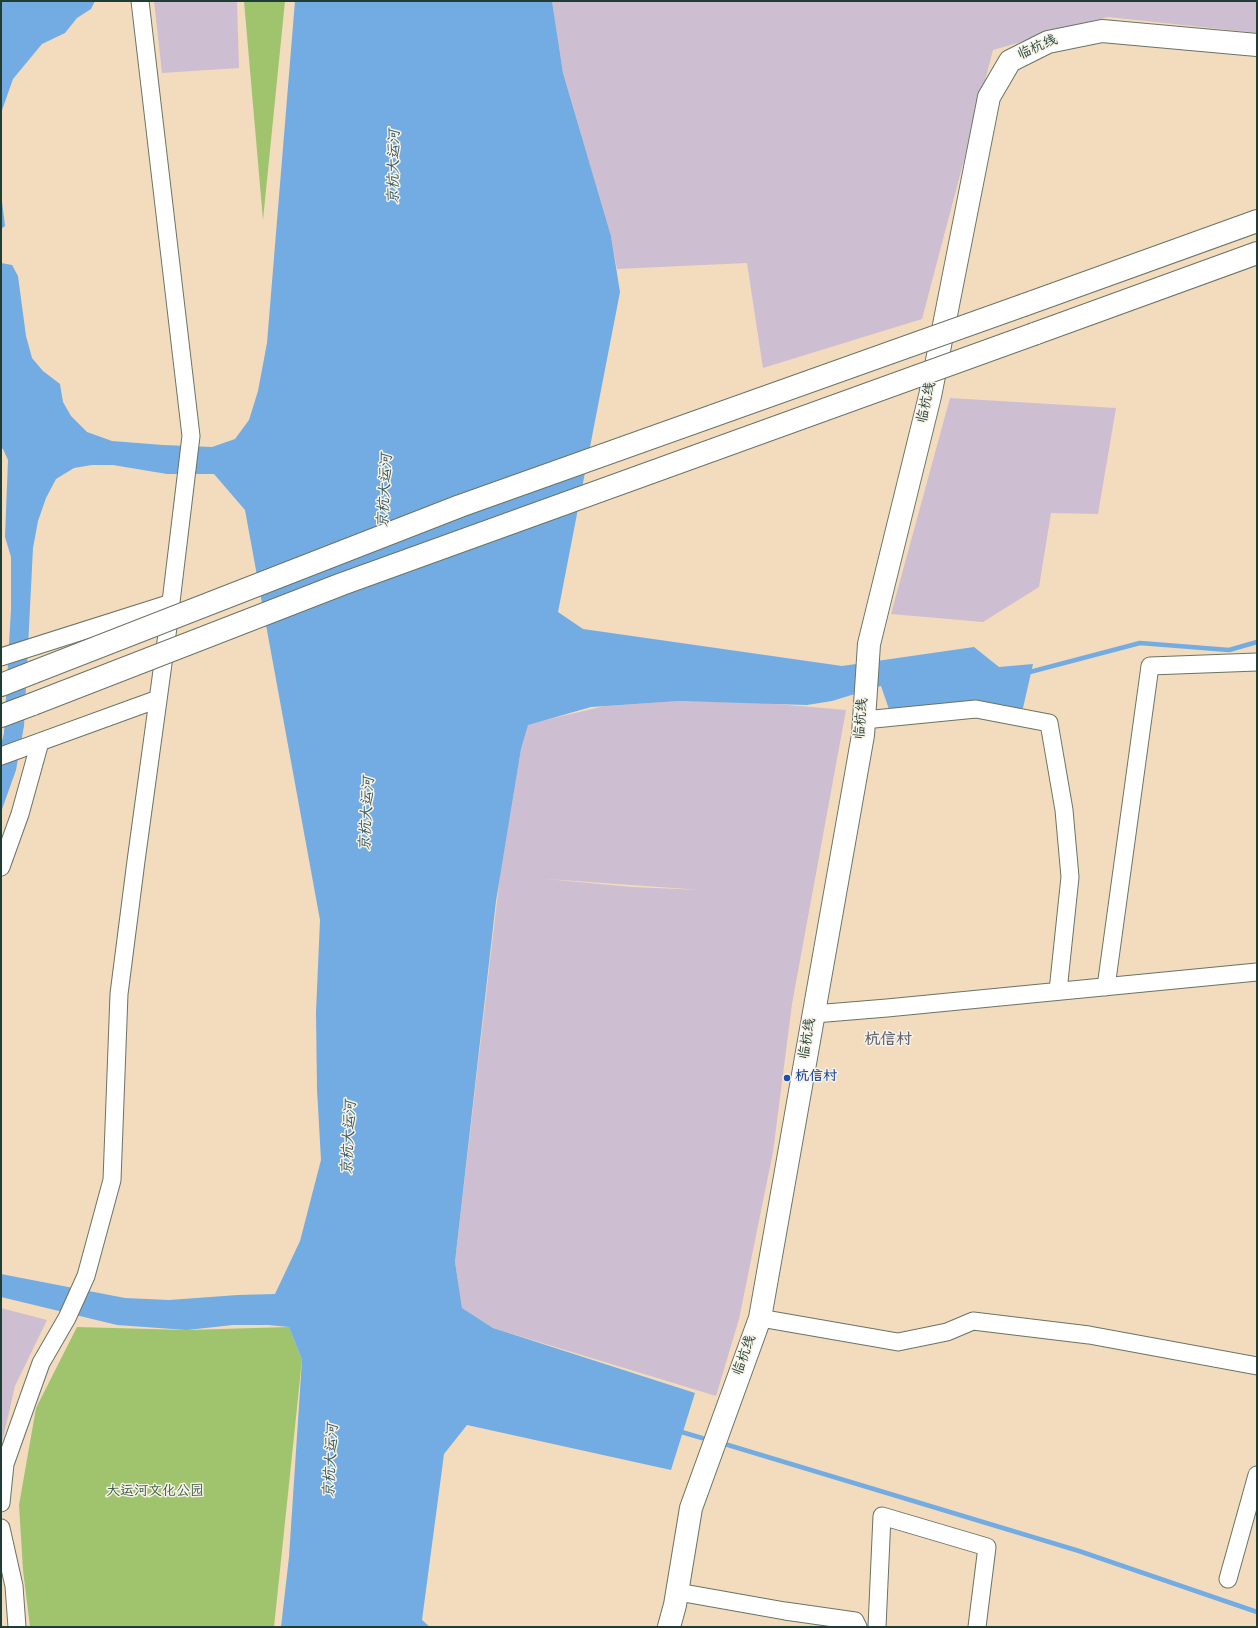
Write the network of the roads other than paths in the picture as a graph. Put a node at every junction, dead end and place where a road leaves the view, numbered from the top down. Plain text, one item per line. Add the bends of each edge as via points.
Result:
1 (140, 1) edge
2 (1257, 45) edge
3 (1257, 221) edge
4 (1257, 253) edge
5 (171, 603) junction
6 (5, 656) edge
7 (1257, 662) edge
8 (1, 684) edge
9 (158, 699) junction
10 (1, 716) edge
11 (864, 720) junction
12 (40, 742) junction
13 (1, 756) edge
14 (1, 867) edge
15 (1257, 972) edge
16 (1106, 986) junction
17 (1058, 991) junction
18 (814, 1014) junction
19 (760, 1318) junction
20 (1257, 1366) edge
21 (1257, 1475) edge
22 (1, 1503) edge
23 (1, 1528) edge
24 (1228, 1579) dead end
25 (678, 1592) junction
26 (17, 1627) edge
27 (669, 1627) edge
28 (858, 1627) edge
29 (877, 1627) edge
30 (977, 1627) edge

1 - 5 street via 191,436
2 - 11 main road, 临杭线 via 1102,31 1048,42 1010,61 989,97 930,396 869,644
3 - 8 main road, bridge via 460,506
4 - 10 main road, bridge via 342,584
5 - 6 street
5 - 9 street
7 - 16 street via 1150,666
9 - 12 street
9 - 22 street via 119,994 112,1180 86,1276 67,1318 41,1363 5,1464
11 - 17 street via 976,709 1049,724 1064,810 1070,877
11 - 18 main road, 临杭线
12 - 13 street
12 - 14 street via 20,814
15 - 16 street
16 - 17 street
17 - 18 street
18 - 19 main road, 临杭线
19 - 20 street via 898,1342 946,1332 973,1321 1089,1334
19 - 25 main road, 临杭线 via 691,1508
21 - 24 street
23 - 26 street via 14,1586
25 - 27 main road, 临杭线
25 - 28 street via 855,1621
29 - 30 street via 882,1516 987,1547

